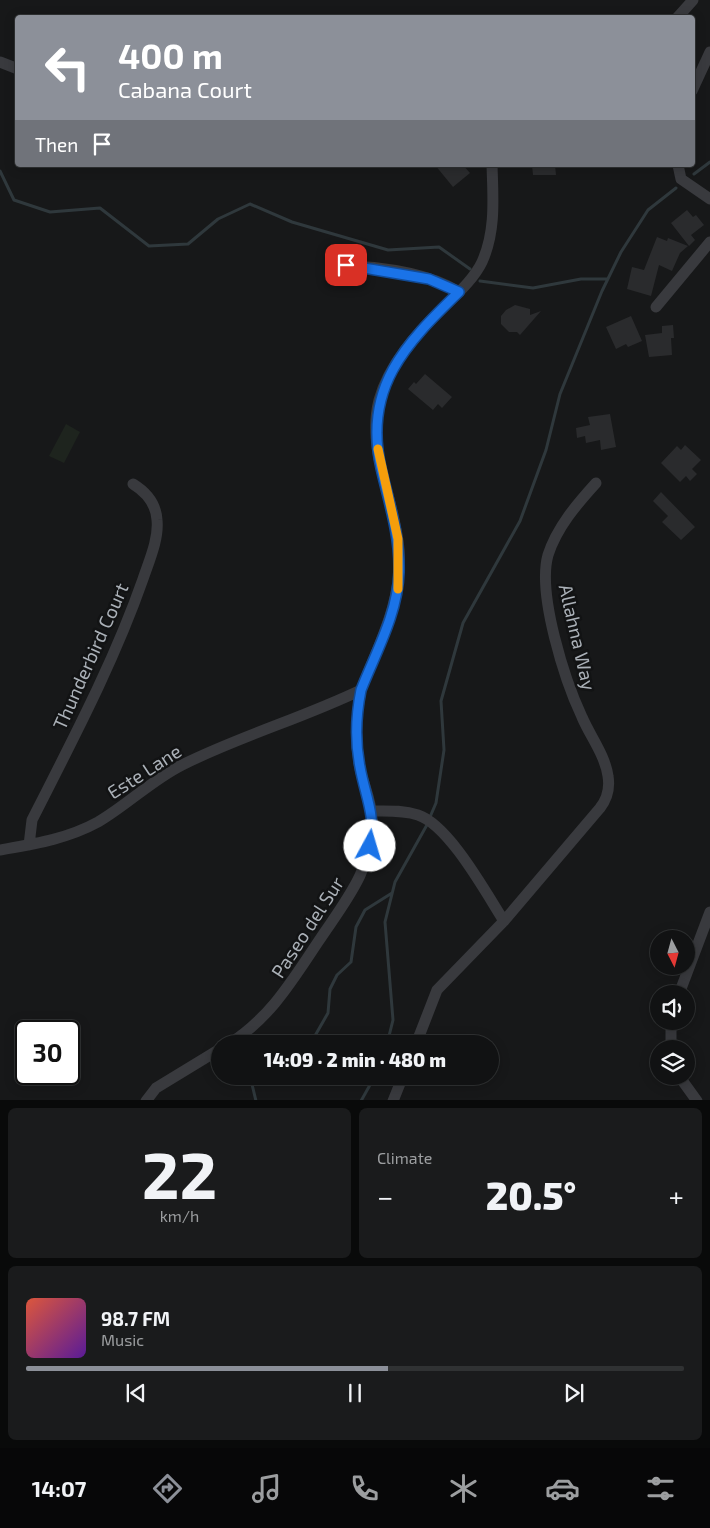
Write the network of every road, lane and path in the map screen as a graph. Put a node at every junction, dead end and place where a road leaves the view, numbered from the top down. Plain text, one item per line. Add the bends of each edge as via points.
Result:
1 (694, 0) edge
2 (680, 15) edge
3 (710, 52) edge
4 (0, 62) edge
5 (15, 68) edge
6 (695, 84) edge
7 (492, 167) edge
8 (678, 167) edge
9 (710, 199) edge
10 (710, 242) edge
11 (333, 265) dead end
12 (459, 292) junction
13 (656, 307) dead end
14 (596, 483) dead end
15 (133, 484) dead end
16 (361, 690) junction
17 (372, 811) junction
18 (29, 845) junction
19 (0, 850) edge
20 (710, 912) edge
21 (504, 921) junction
22 (682, 985) edge
23 (241, 1035) edge
24 (420, 1035) edge
25 (211, 1054) edge
26 (399, 1085) edge
27 (687, 1085) edge
28 (146, 1100) edge
29 (393, 1100) edge
30 (698, 1100) edge

1 - 2 street
3 - 6 street
4 - 5 street
7 - 12 street, Paseo del Sur via 494,218 482,263
8 - 9 street via 681,180
10 - 13 street
11 - 12 street via 418,276
12 - 16 street, Paseo del Sur via 398,359 379,401 377,443 398,539 399,574 394,607
14 - 21 street, Allahna Way via 571,512 558,534 548,555 545,574 565,674 605,765 609,788 600,808
15 - 18 street, Thunderbird Court via 148,496 156,513 158,522 154,542 129,617 32,820
16 - 17 street, Paseo del Sur via 357,717 358,753
16 - 18 street, Este Lane via 182,764 86,828
17 - 21 street via 408,812 434,824 463,858
17 - 23 street, Paseo del Sur via 370,846 354,890 277,1003
18 - 19 street, Este Lane
20 - 22 street
21 - 24 street, Allahna Way via 437,990
25 - 28 street via 156,1088
26 - 29 street
27 - 30 street

